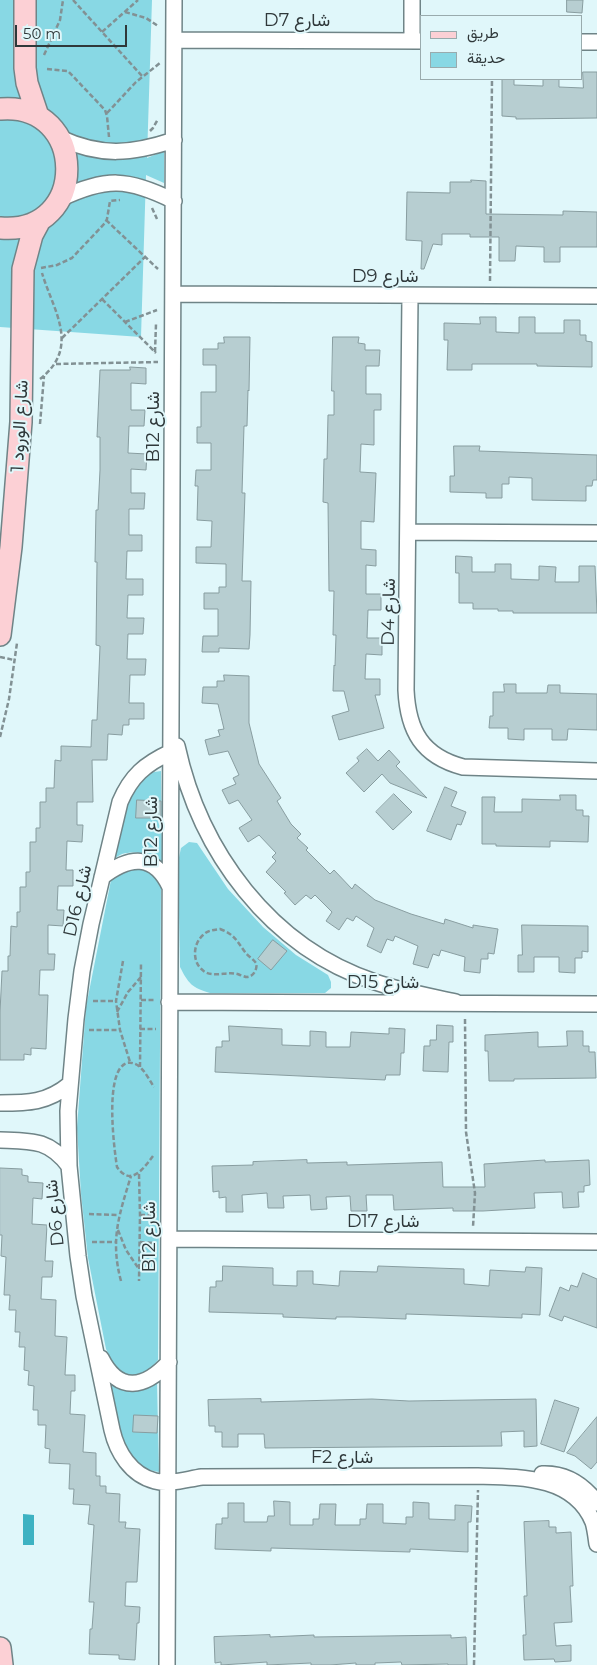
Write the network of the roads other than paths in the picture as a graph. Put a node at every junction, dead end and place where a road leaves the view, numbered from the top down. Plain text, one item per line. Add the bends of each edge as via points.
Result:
1 (25, 0) edge
2 (174, 0) edge
3 (412, 0) edge
4 (416, 41) edge
5 (582, 42) edge
6 (597, 42) edge
7 (174, 47) junction
8 (0, 109) edge
9 (38, 116) junction
10 (60, 138) junction
11 (174, 140) junction
12 (60, 199) junction
13 (174, 201) junction
14 (40, 220) junction
15 (0, 228) edge
16 (174, 294) junction
17 (410, 296) junction
18 (597, 296) edge
19 (409, 532) junction
20 (597, 533) edge
21 (0, 635) edge
22 (172, 718) junction
23 (172, 752) junction
24 (597, 770) edge
25 (102, 877) junction
26 (170, 889) junction
27 (163, 1001) junction
28 (460, 1002) junction
29 (597, 1004) edge
30 (70, 1084) junction
31 (0, 1103) edge
32 (0, 1140) edge
33 (69, 1166) junction
34 (163, 1241) junction
35 (578, 1242) junction
36 (597, 1242) edge
37 (597, 1250) edge
38 (92, 1336) junction
39 (169, 1362) junction
40 (516, 1477) junction
41 (169, 1482) junction
42 (597, 1503) edge
43 (597, 1544) edge
44 (0, 1648) edge
45 (2, 1665) edge
46 (167, 1665) edge

1 - 9 street, شارع الورود 1 via 25,68
2 - 7 street, B12 شارع
3 - 4 street
4 - 7 street, D7 شارع
5 - 6 street
7 - 11 street, B12 شارع
8 - 9 street, شارع الورود 1 via 20,110
9 - 10 street, شارع الورود 1
10 - 11 street via 84,148 109,152 130,152
10 - 12 street, شارع الورود 1 via 68,168
11 - 13 street, B12 شارع
12 - 13 street via 92,185 116,183 148,188
12 - 14 street, شارع الورود 1
13 - 16 street, B12 شارع
14 - 15 street, شارع الورود 1 via 21,227
14 - 21 street, شارع الورود 1 via 29,244 24,269 23,387 14,519
16 - 17 street, D9 شارع
16 - 22 street, B12 شارع via 169,364
17 - 18 street, D9 شارع
17 - 19 street, D4 شارع
19 - 20 street
19 - 24 street, D4 شارع via 407,705 413,728 426,748 449,764 463,768
22 - 23 street, B12 شارع
22 - 28 street via 191,796 211,842 234,878 261,910 313,952 343,969 374,982
23 - 25 street, D16 شارع via 145,767 126,789
23 - 26 street, B12 شارع
25 - 26 street via 116,866 141,861 164,874
25 - 30 street, D16 شارع via 82,971
26 - 27 street, B12 شارع
27 - 28 street, D15 شارع
27 - 34 street, B12 شارع
28 - 29 street, D15 شارع
30 - 31 street via 42,1100
30 - 33 street, D6 شارع
32 - 33 street via 40,1142 61,1155
33 - 38 street, D6 شارع via 78,1256
34 - 35 street, D17 شارع
34 - 39 street, B12 شارع
35 - 36 street, D17 شارع
35 - 37 street
38 - 39 street, D6 شارع via 108,1371 119,1380 132,1384 146,1382
38 - 41 street, D6 شارع via 115,1444 131,1467 143,1476
39 - 41 street, B12 شارع
40 - 41 street, F2 شارع via 202,1477
40 - 42 street, F2 شارع via 563,1476 588,1490
40 - 43 street, F2 شارع via 558,1486 580,1500 593,1523
41 - 46 street, B12 شارع
44 - 45 street

